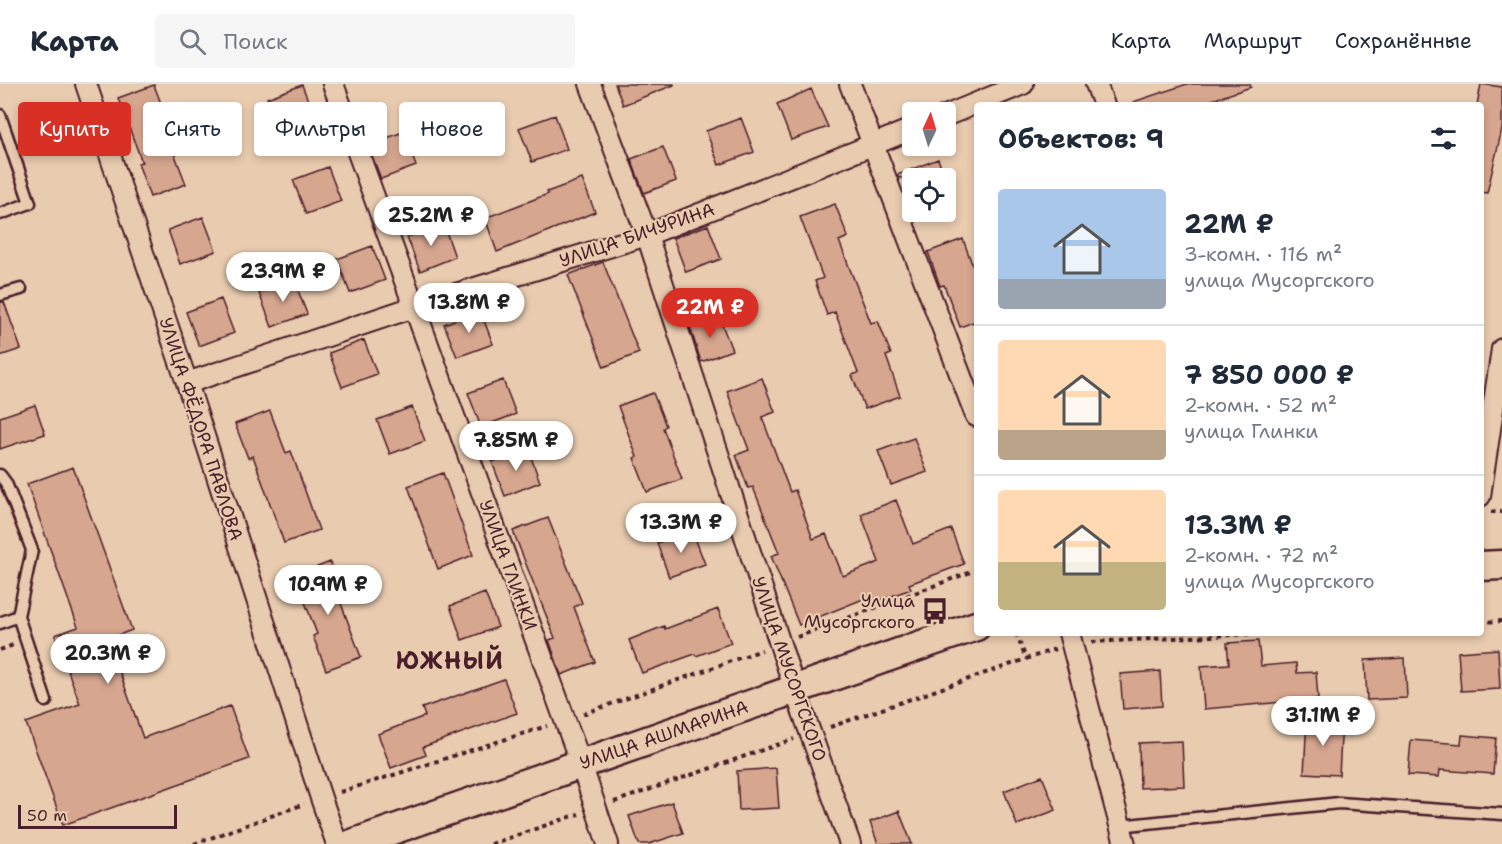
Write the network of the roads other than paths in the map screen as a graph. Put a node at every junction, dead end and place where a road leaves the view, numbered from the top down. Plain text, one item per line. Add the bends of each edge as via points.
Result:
1 (86, 84) edge
2 (333, 84) edge
3 (590, 84) edge
4 (850, 84) edge
5 (1023, 84) edge
6 (1096, 84) edge
7 (979, 102) edge
8 (1103, 102) edge
9 (974, 104) edge
10 (956, 111) edge
11 (0, 115) edge
12 (902, 133) edge
13 (872, 146) junction
14 (0, 214) edge
15 (647, 235) junction
16 (21, 289) dead end
17 (0, 295) edge
18 (414, 307) junction
19 (1502, 349) edge
20 (187, 383) junction
21 (974, 411) edge
22 (1484, 469) edge
23 (0, 475) edge
24 (1502, 565) edge
25 (1484, 566) edge
26 (18, 616) junction
27 (0, 623) edge
28 (974, 627) edge
29 (1071, 638) edge
30 (795, 690) junction
31 (46, 701) dead end
32 (581, 764) junction
33 (1502, 814) edge
34 (1122, 835) edge
35 (355, 843) edge
36 (608, 844) edge
37 (850, 844) edge

1 - 20 street, УЛИЦА ФЁДОРА ПАВЛОВА
2 - 18 street, УЛИЦА ГЛИНКИ
3 - 15 street, УЛИЦА МУСОРГСКОГО
4 - 13 street
5 - 7 street
6 - 8 street
9 - 10 street
11 - 14 lane via 30,203
12 - 13 street, УЛИЦА БИЧУРИНА
13 - 15 street, УЛИЦА БИЧУРИНА
13 - 21 street
15 - 18 street, УЛИЦА БИЧУРИНА
15 - 30 street, УЛИЦА МУСОРГСКОГО
16 - 17 lane
18 - 20 street, УЛИЦА БИЧУРИНА
18 - 32 street, УЛИЦА ГЛИНКИ
19 - 22 street
20 - 35 street, УЛИЦА ФЁДОРА ПАВЛОВА via 321,798
23 - 26 lane via 32,550
24 - 25 street
26 - 27 lane
26 - 31 lane
28 - 30 street, УЛИЦА АШМАРИНА
29 - 34 street
30 - 32 street, УЛИЦА АШМАРИНА
30 - 37 street, УЛИЦА МУСОРГСКОГО
32 - 35 street, УЛИЦА АШМАРИНА
32 - 36 street, УЛИЦА ГЛИНКИ
33 - 34 lane via 1338,803

